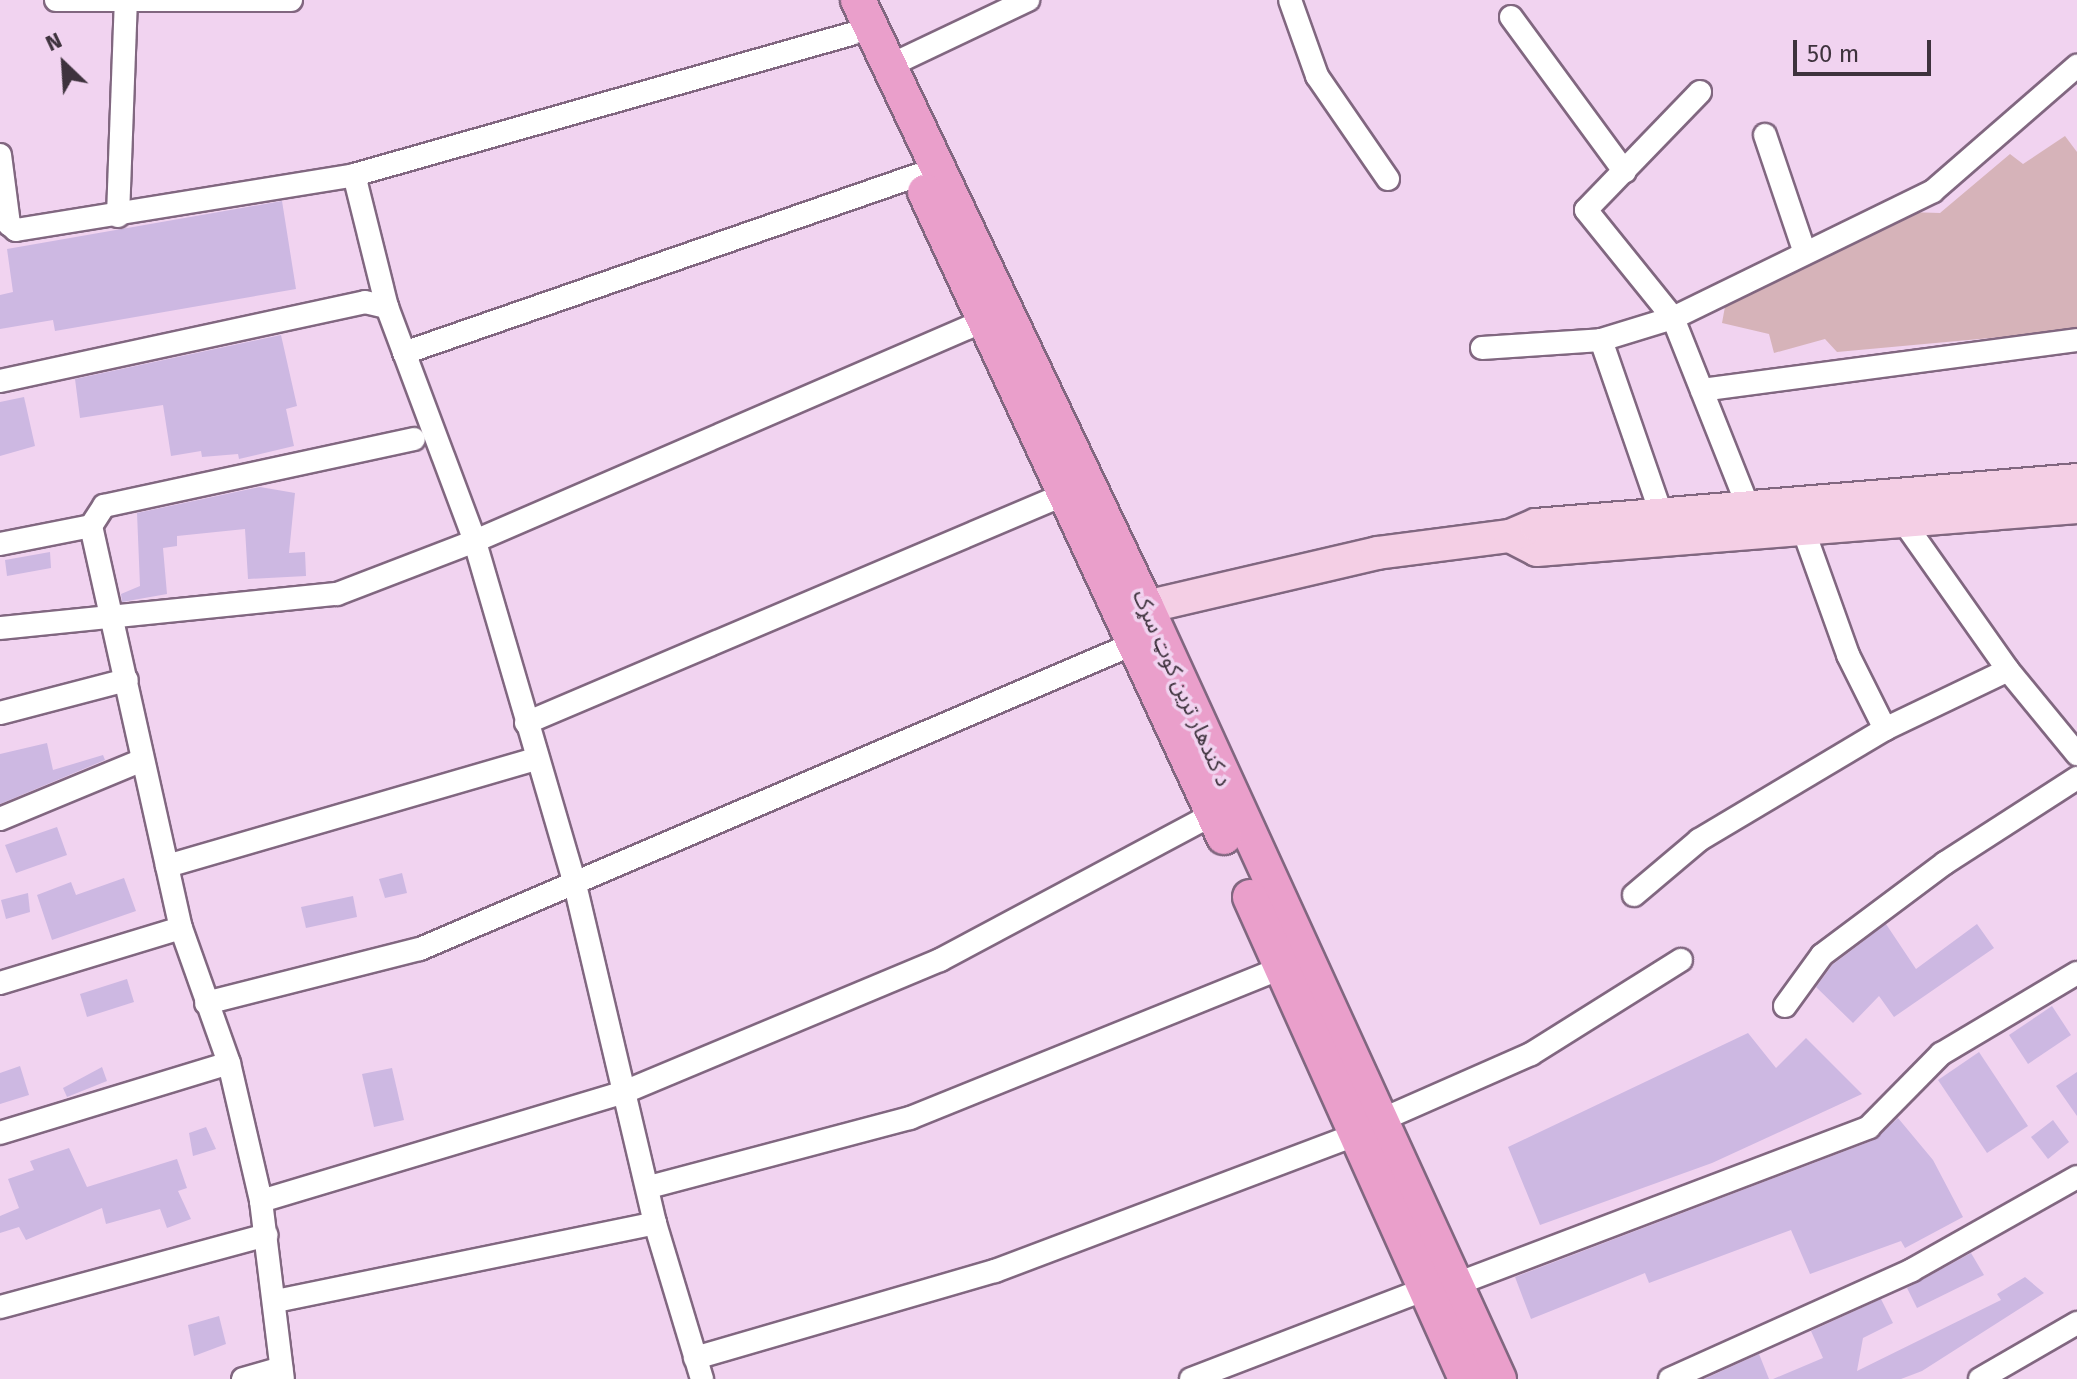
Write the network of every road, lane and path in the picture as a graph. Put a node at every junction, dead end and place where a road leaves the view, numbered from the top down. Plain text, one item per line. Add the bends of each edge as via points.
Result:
1 (56, 0) edge
2 (291, 0) edge
3 (835, 0) edge
4 (858, 0) edge
5 (1028, 0) edge
6 (1290, 0) edge
7 (126, 2) edge
8 (1511, 17) dead end
9 (851, 34) junction
10 (891, 65) junction
11 (2077, 66) edge
12 (1700, 92) dead end
13 (1765, 135) dead end
14 (0, 155) edge
15 (1625, 172) junction
16 (354, 175) junction
17 (918, 175) junction
18 (1388, 179) dead end
19 (118, 216) junction
20 (1804, 250) junction
21 (387, 307) junction
22 (1673, 318) junction
23 (981, 322) junction
24 (1601, 340) junction
25 (2077, 340) edge
26 (1482, 348) dead end
27 (404, 353) junction
28 (0, 381) edge
29 (1702, 390) junction
30 (414, 439) dead end
31 (2077, 480) edge
32 (1063, 495) junction
33 (1748, 506) junction
34 (2077, 507) edge
35 (1661, 513) junction
36 (1903, 521) junction
37 (91, 526) junction
38 (1803, 529) junction
39 (1510, 536) junction
40 (475, 541) junction
41 (0, 544) edge
42 (112, 612) junction
43 (1132, 620) junction
44 (0, 628) edge
45 (2008, 670) junction
46 (127, 680) junction
47 (0, 713) edge
48 (526, 723) junction
49 (1885, 729) junction
50 (2077, 754) edge
51 (535, 759) junction
52 (140, 761) junction
53 (2077, 778) edge
54 (1214, 814) junction
55 (0, 819) edge
56 (167, 866) junction
57 (575, 884) junction
58 (1634, 895) dead end
59 (181, 928) junction
60 (1278, 929) junction
61 (1681, 960) dead end
62 (1282, 968) junction
63 (2077, 973) edge
64 (0, 983) edge
65 (206, 1003) junction
66 (1785, 1006) dead end
67 (229, 1063) junction
68 (622, 1093) junction
69 (1367, 1128) junction
70 (0, 1133) edge
71 (2077, 1177) edge
72 (649, 1187) junction
73 (261, 1201) junction
74 (655, 1223) junction
75 (266, 1235) junction
76 (1439, 1287) junction
77 (276, 1301) junction
78 (0, 1307) edge
79 (2077, 1323) edge
80 (698, 1368) edge
81 (282, 1374) edge
82 (243, 1379) edge
83 (1191, 1379) edge
84 (1466, 1379) edge
85 (1499, 1379) edge
86 (1670, 1379) edge
87 (1980, 1379) edge

1 - 7 street
2 - 7 street
3 - 9 main road, د کندهار ترين کوټ سړک
4 - 10 main road, د کندهار ترين کوټ سړک
5 - 10 street
6 - 18 street via 1317,76
7 - 19 street
8 - 15 street
9 - 16 street
9 - 17 main road, د کندهار ترين کوټ سړک
10 - 43 main road, د کندهار ترين کوټ سړک
11 - 20 street via 1933,191
12 - 15 street
13 - 20 street
14 - 19 street via 12,229
15 - 22 street via 1586,210
16 - 19 street
16 - 21 street
17 - 23 main road, د کندهار ترين کوټ سړک
17 - 27 street
20 - 22 street
21 - 27 street
21 - 28 street via 365,302
22 - 24 street
22 - 29 street
23 - 32 main road, د کندهار ترين کوټ سړک
23 - 40 street
24 - 26 street
24 - 35 street
25 - 29 street
27 - 40 street
29 - 33 street
30 - 37 street via 104,506
31 - 33 main road
32 - 43 main road, د کندهار ترين کوټ سړک
32 - 48 street
33 - 35 main road
34 - 36 main road
35 - 39 main road via 1536,525
36 - 38 main road
36 - 45 street
37 - 41 street
37 - 42 street
38 - 39 main road via 1537,550
38 - 49 street via 1848,655
39 - 43 main road via 1377,553
40 - 42 street via 337,594
40 - 48 street
42 - 44 street
42 - 46 street
43 - 54 main road, د کندهار ترين کوټ سړک
43 - 57 street
43 - 60 main road, د کندهار ترين کوټ سړک
45 - 49 street
45 - 50 street
46 - 47 street
46 - 52 street
48 - 51 street
49 - 58 street via 1699,840
51 - 56 street
51 - 57 street
52 - 55 street
52 - 56 street
53 - 66 street via 1945,863 1822,955
54 - 60 main road, د کندهار ترين کوټ سړک
54 - 68 street via 940,960
56 - 59 street
57 - 65 street via 420,949
57 - 68 street
59 - 64 street
59 - 65 street
60 - 62 main road, د کندهار ترين کوټ سړک
60 - 69 main road, د کندهار ترين کوټ سړک
61 - 69 street via 1531,1054
62 - 69 main road, د کندهار ترين کوټ سړک
62 - 72 street via 910,1118
63 - 76 street via 1941,1054 1869,1127
65 - 67 street
67 - 70 street
67 - 73 street
68 - 72 street
68 - 73 street
69 - 76 main road, د کندهار ترين کوټ سړک
69 - 80 street via 995,1271
71 - 86 street via 1912,1270
72 - 74 street
73 - 75 street
74 - 77 street
74 - 80 street
75 - 77 street
75 - 78 street
76 - 83 street
76 - 84 main road, د کندهار ترين کوټ سړک
76 - 85 main road, د کندهار ترين کوټ سړک
77 - 81 street
79 - 87 street
81 - 82 street

